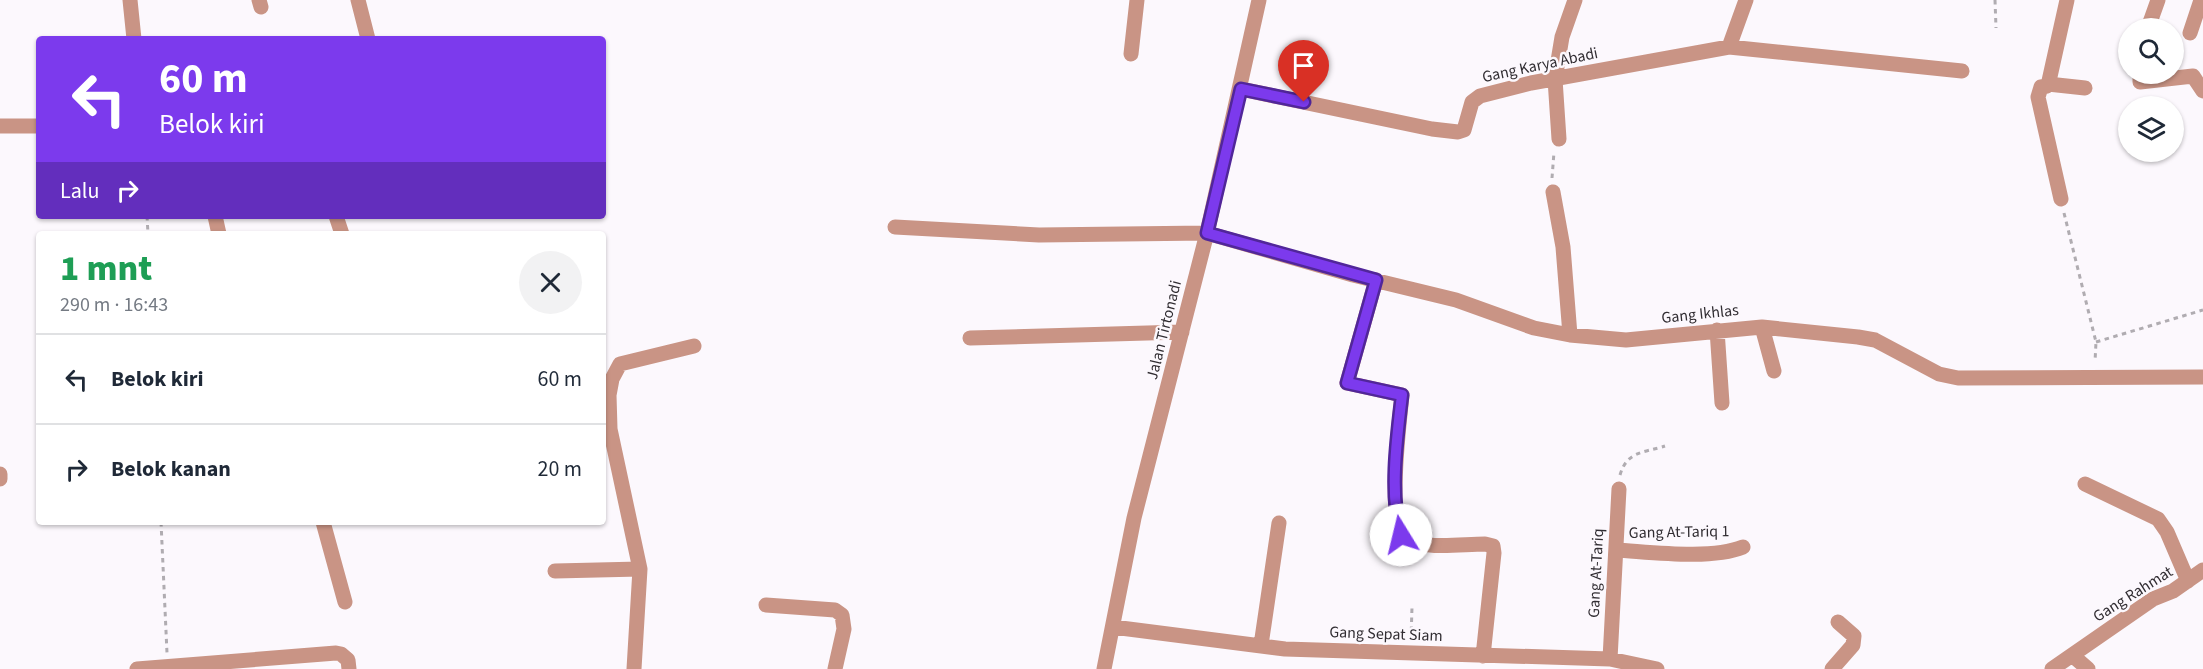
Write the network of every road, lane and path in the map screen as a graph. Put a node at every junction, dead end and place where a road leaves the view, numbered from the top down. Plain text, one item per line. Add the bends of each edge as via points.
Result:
1 (130, 0) edge
2 (358, 0) edge
3 (1137, 0) edge
4 (1259, 0) edge
5 (1575, 0) edge
6 (1746, 0) edge
7 (1995, 0) edge
8 (2067, 0) edge
9 (2158, 0) edge
10 (2201, 0) edge
11 (2152, 18) edge
12 (1996, 28) dead end
13 (2190, 33) dead end
14 (134, 36) edge
15 (367, 36) edge
16 (1729, 46) junction
17 (1131, 54) dead end
18 (1962, 71) dead end
19 (2184, 77) edge
20 (1555, 79) junction
21 (2048, 84) junction
22 (2085, 87) dead end
23 (1241, 89) junction
24 (2203, 91) edge
25 (0, 126) edge
26 (36, 126) edge
27 (1559, 139) joint
28 (1553, 192) joint
29 (2061, 199) joint
30 (895, 227) dead end
31 (1207, 233) junction
32 (1376, 280) junction
33 (2203, 310) edge
34 (1762, 327) junction
35 (1717, 330) junction
36 (1182, 332) junction
37 (1570, 335) junction
38 (970, 338) dead end
39 (2096, 342) junction
40 (694, 346) dead end
41 (1774, 371) dead end
42 (2203, 377) edge
43 (2094, 378) junction
44 (1722, 403) dead end
45 (1665, 446) dead end
46 (2085, 484) dead end
47 (1619, 489) joint
48 (1280, 523) dead end
49 (161, 525) edge
50 (324, 525) edge
51 (1743, 546) dead end
52 (1616, 550) junction
53 (640, 569) junction
54 (2203, 570) edge
55 (555, 571) dead end
56 (2188, 581) junction
57 (345, 603) dead end
58 (766, 605) dead end
59 (1412, 607) dead end
60 (1838, 622) dead end
61 (1113, 627) junction
62 (1261, 645) junction
63 (1411, 653) junction
64 (2072, 655) junction
65 (1483, 656) junction
66 (1610, 659) junction
67 (168, 666) junction
68 (1655, 668) edge
69 (137, 669) edge
70 (349, 669) edge
71 (634, 669) edge
72 (835, 669) edge
73 (1104, 669) edge
74 (1832, 669) edge
75 (2052, 669) edge
76 (2088, 669) edge

1 - 14 street
2 - 15 street
3 - 17 street
4 - 23 street, Jalan Tirtonadi
5 - 20 street via 1562,37
6 - 16 street
7 - 12 path
8 - 21 street
9 - 11 street
10 - 13 street
16 - 18 street, Gang Karya Abadi
16 - 20 street, Gang Karya Abadi
19 - 24 street via 2193,76
20 - 23 street, Gang Karya Abadi via 1480,96 1472,102 1464,130 1458,132
20 - 27 street
21 - 22 street
21 - 29 street via 2041,87 2038,97
23 - 31 street, Jalan Tirtonadi
25 - 26 street
27 - 28 path via 1552,164
28 - 37 street via 1563,247
29 - 39 path
30 - 31 street, Gang Ikhlas via 1039,235
31 - 32 street, Gang Ikhlas
31 - 36 street, Jalan Tirtonadi
32 - 37 street, Gang Ikhlas via 1456,300 1534,328
32 - 65 street via 1347,383 1402,395 1395,497 1401,535 1434,544 1493,546
33 - 39 path
34 - 35 street, Gang Ikhlas
34 - 41 street
34 - 43 street, Gang Ikhlas via 1875,340 1939,374 1958,378
35 - 37 street, Gang Ikhlas via 1626,340
35 - 44 street
36 - 38 street
36 - 61 street, Jalan Tirtonadi via 1134,518
39 - 43 path
40 - 53 street via 620,364 612,379 610,429
42 - 43 street, Gang Ikhlas
45 - 47 path via 1628,457
46 - 56 street via 2158,519
47 - 52 street, Gang At-Tariq
48 - 62 street
49 - 67 path
50 - 57 street
51 - 52 street, Gang At-Tariq 1 via 1730,552
52 - 66 street, Gang At-Tariq
53 - 55 street
53 - 71 street
54 - 56 street, Gang Rahmat
56 - 64 street, Gang Rahmat via 2153,599
58 - 72 street via 835,610 842,615 844,629
59 - 63 path
60 - 74 street via 1854,636 1854,641
61 - 62 street, Gang Sepat Siam
61 - 73 street, Jalan Tirtonadi
62 - 63 street, Gang Sepat Siam
63 - 65 street, Gang Sepat Siam
64 - 75 street, Gang Rahmat
64 - 76 street
65 - 66 street, Gang Sepat Siam
66 - 68 street, Gang Sepat Siam
67 - 69 street
67 - 70 street via 336,653 348,660

